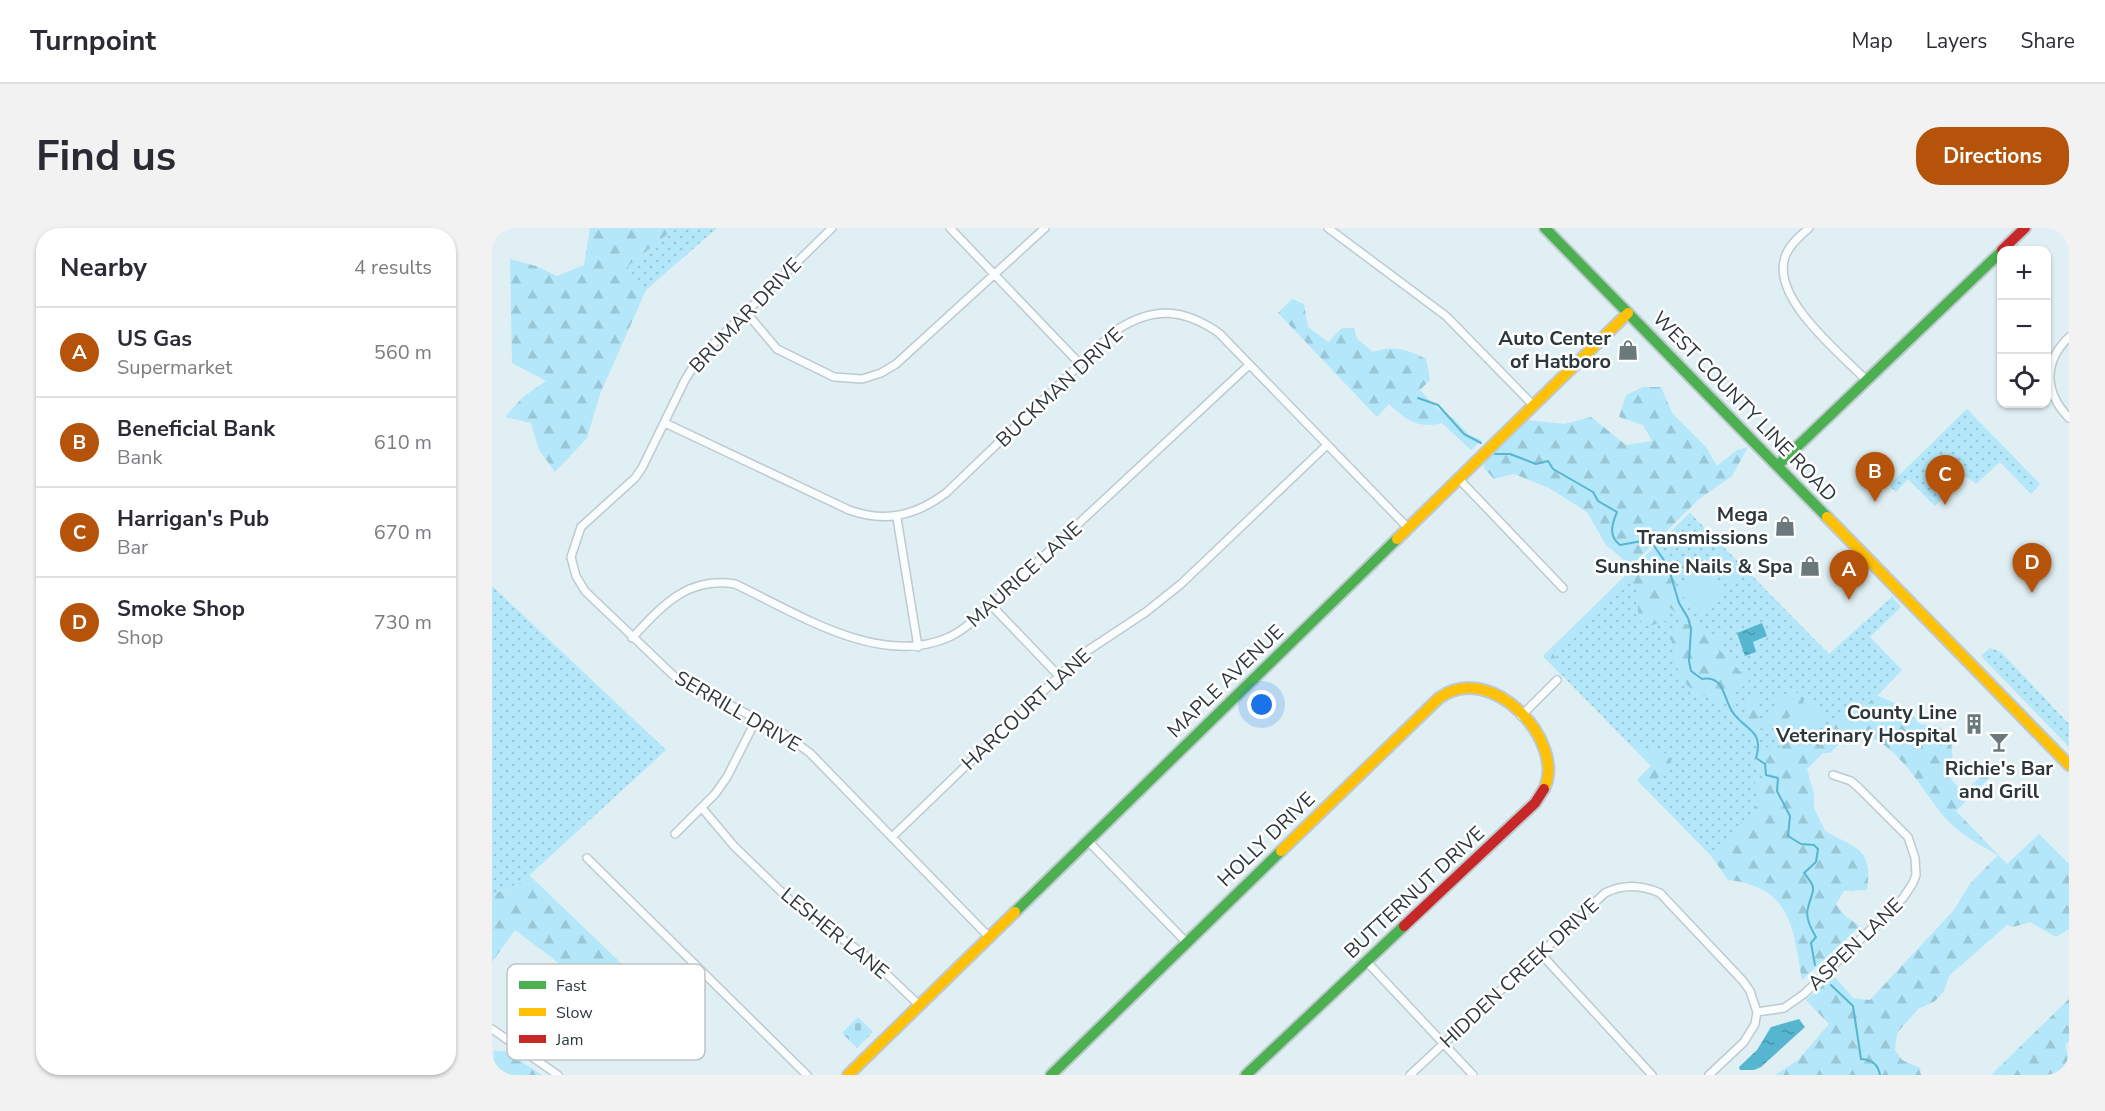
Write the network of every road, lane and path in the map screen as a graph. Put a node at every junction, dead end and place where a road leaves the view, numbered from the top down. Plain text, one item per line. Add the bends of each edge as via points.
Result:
1 (832, 228) edge
2 (950, 228) edge
3 (1045, 228) edge
4 (1328, 228) edge
5 (1545, 228) edge
6 (1809, 228) edge
7 (2025, 228) edge
8 (2006, 246) edge
9 (1997, 255) edge
10 (995, 276) junction
11 (745, 311) junction
12 (1628, 313) junction
13 (2069, 337) edge
14 (1080, 364) junction
15 (1249, 365) junction
16 (1866, 380) junction
17 (1532, 404) junction
18 (2069, 417) edge
19 (665, 423) junction
20 (1327, 445) junction
21 (1778, 465) junction
22 (1458, 478) junction
23 (897, 518) junction
24 (1407, 527) junction
25 (571, 557) joint
26 (1563, 588) dead end
27 (991, 605) junction
28 (632, 638) junction
29 (918, 647) junction
30 (1059, 676) junction
31 (1557, 680) dead end
32 (1521, 716) junction
33 (757, 718) junction
34 (2069, 765) edge
35 (1833, 775) dead end
36 (702, 808) junction
37 (675, 834) dead end
38 (892, 837) junction
39 (1088, 841) junction
40 (587, 858) dead end
41 (990, 938) junction
42 (1186, 942) junction
43 (1541, 954) junction
44 (1367, 962) junction
45 (694, 964) edge
46 (705, 974) edge
47 (919, 1005) junction
48 (1757, 1012) junction
49 (492, 1029) edge
50 (507, 1039) edge
51 (1443, 1043) junction
52 (536, 1060) edge
53 (558, 1075) edge
54 (807, 1075) edge
55 (848, 1075) edge
56 (1051, 1075) edge
57 (1246, 1075) edge
58 (1410, 1075) edge
59 (1473, 1075) edge
60 (1652, 1075) edge
61 (1709, 1075) edge

1 - 11 street, BRUMAR DRIVE
2 - 10 street
3 - 10 street
4 - 17 street via 1446,316
5 - 12 street, WEST COUNTY LINE ROAD
6 - 16 street via 1785,256 1782,274 1786,289 1796,306
7 - 8 street
9 - 16 street
10 - 11 street via 896,364 862,379 834,377 777,349
10 - 14 street
11 - 19 street, BRUMAR DRIVE via 691,368
12 - 17 street, MAPLE AVENUE
12 - 21 street, WEST COUNTY LINE ROAD
13 - 18 street via 2050,364 2049,381 2057,404
14 - 15 street, BUCKMAN DRIVE via 1130,321 1163,312 1186,315 1208,325
14 - 23 street, BUCKMAN DRIVE via 946,494
15 - 20 street, BUCKMAN DRIVE
15 - 27 street, MAURICE LANE
16 - 21 street
17 - 22 street, MAPLE AVENUE
19 - 23 street, BUCKMAN DRIVE via 849,510
19 - 25 street, BRUMAR DRIVE via 635,478 582,528
20 - 24 street, BUCKMAN DRIVE
20 - 30 street, HARCOURT LANE via 1181,584 1081,655
21 - 34 street, WEST COUNTY LINE ROAD
22 - 24 street, MAPLE AVENUE
22 - 26 street
23 - 29 street
24 - 39 street, MAPLE AVENUE
25 - 28 street, SERRILL DRIVE via 585,591
27 - 29 street, MAURICE LANE via 963,629
27 - 30 street
28 - 29 street, MAURICE LANE via 678,593 700,584 724,582 859,640
28 - 33 street, SERRILL DRIVE via 674,676
30 - 38 street, HARCOURT LANE
31 - 32 street
32 - 42 street, HOLLY DRIVE via 1500,696 1484,688 1459,687 1445,692
32 - 44 street, BUTTERNUT DRIVE via 1549,757 1546,785 1535,803
33 - 36 street via 727,777
33 - 38 street, SERRILL DRIVE via 810,753
35 - 48 street, ASPEN LANE via 1851,781 1908,837 1914,850 1916,875 1903,898 1804,994 1784,1008
36 - 37 street
36 - 47 street, LESHER LANE via 734,846 797,907 872,960
38 - 41 street, SERRILL DRIVE
39 - 41 street, MAPLE AVENUE
39 - 42 street
40 - 45 street
41 - 47 street, MAPLE AVENUE
42 - 56 street, HOLLY DRIVE
43 - 48 street, HIDDEN CREEK DRIVE via 1605,894 1622,888 1651,889 1660,893 1743,981
43 - 51 street, HIDDEN CREEK DRIVE
43 - 60 street
44 - 51 street
44 - 57 street, BUTTERNUT DRIVE
46 - 54 street
47 - 55 street, MAPLE AVENUE
48 - 61 street via 1744,1042
49 - 50 street
51 - 58 street, HIDDEN CREEK DRIVE
51 - 59 street
52 - 53 street

